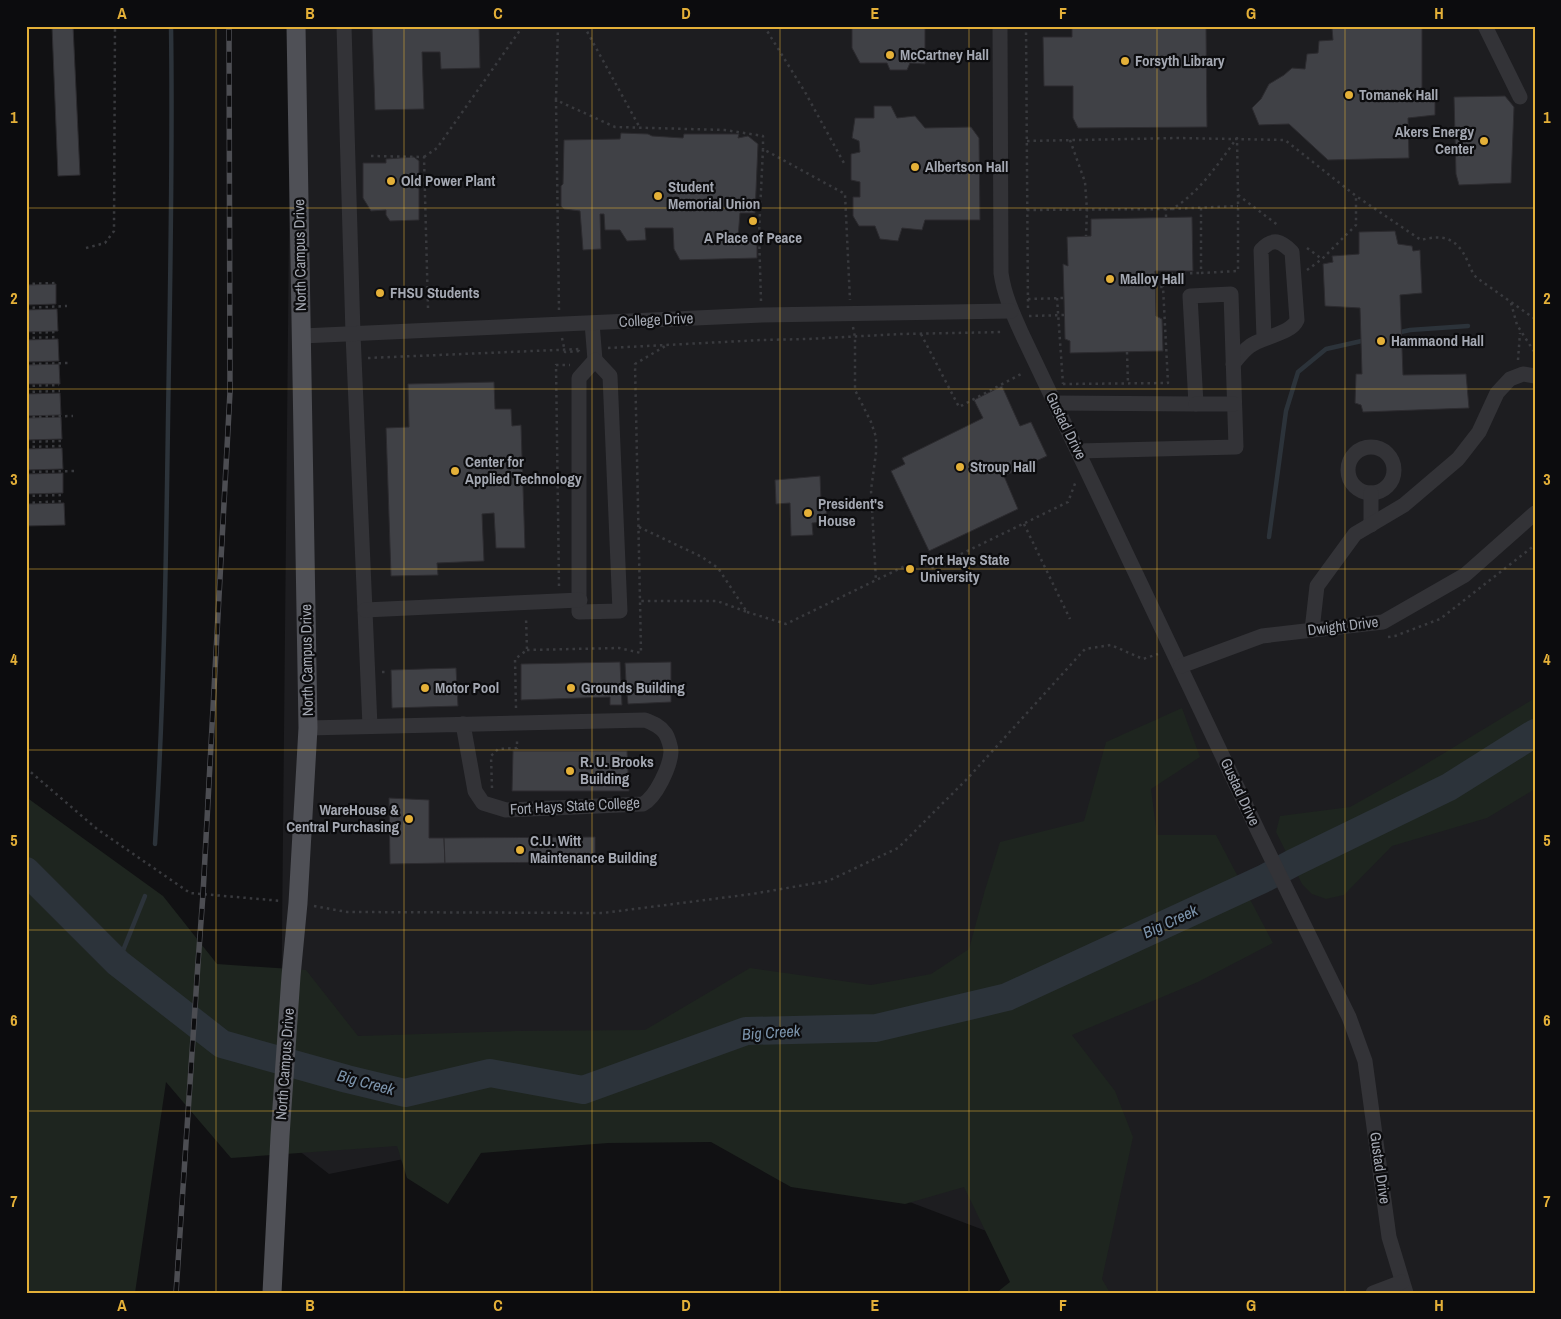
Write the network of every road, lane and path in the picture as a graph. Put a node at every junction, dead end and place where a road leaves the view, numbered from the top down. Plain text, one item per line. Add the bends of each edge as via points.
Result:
1 (115, 26) edge
2 (296, 26) edge
3 (344, 26) edge
4 (523, 26) edge
5 (558, 26) edge
6 (584, 26) edge
7 (764, 26) edge
8 (1000, 26) edge
9 (1026, 26) edge
10 (1484, 26) edge
11 (1520, 97) dead end
12 (556, 100) junction
13 (640, 128) junction
14 (1237, 138) junction
15 (1070, 140) junction
16 (1027, 141) junction
17 (763, 148) dead end
18 (371, 156) dead end
19 (424, 157) junction
20 (845, 165) dead end
21 (1238, 196) junction
22 (1356, 196) junction
23 (1238, 206) junction
24 (1201, 208) junction
25 (1166, 209) junction
26 (1172, 209) junction
27 (1027, 210) junction
28 (1087, 210) junction
29 (1166, 217) dead end
30 (1283, 230) dead end
31 (1086, 236) dead end
32 (1305, 247) dead end
33 (86, 248) dead end
34 (1202, 273) junction
35 (56, 283) dead end
36 (26, 284) edge
37 (1155, 287) dead end
38 (1164, 287) junction
39 (1028, 298) junction
40 (1057, 298) junction
41 (1064, 298) dead end
42 (1511, 302) junction
43 (67, 306) dead end
44 (26, 308) edge
45 (428, 308) dead end
46 (1011, 311) junction
47 (1058, 315) junction
48 (1065, 315) dead end
49 (1028, 316) junction
50 (1535, 319) edge
51 (592, 323) junction
52 (559, 325) junction
53 (58, 332) dead end
54 (1021, 332) junction
55 (1520, 332) junction
56 (26, 333) edge
57 (37, 333) junction
58 (354, 334) junction
59 (921, 334) junction
60 (302, 336) junction
61 (58, 337) dead end
62 (26, 338) edge
63 (38, 338) junction
64 (1264, 338) junction
65 (668, 344) junction
66 (564, 349) junction
67 (1127, 352) dead end
68 (1535, 353) edge
69 (589, 355) junction
70 (354, 358) junction
71 (70, 362) dead end
72 (1518, 362) dead end
73 (26, 364) edge
74 (1234, 364) junction
75 (572, 365) dead end
76 (1023, 373) dead end
77 (1535, 376) edge
78 (1056, 384) dead end
79 (1063, 384) junction
80 (1128, 384) junction
81 (26, 386) edge
82 (40, 386) junction
83 (60, 386) dead end
84 (60, 391) dead end
85 (26, 392) edge
86 (40, 392) junction
87 (1055, 403) junction
88 (1196, 404) junction
89 (1234, 404) junction
90 (73, 416) dead end
91 (26, 417) edge
92 (42, 441) junction
93 (62, 441) dead end
94 (26, 442) edge
95 (62, 446) dead end
96 (26, 447) edge
97 (43, 447) junction
98 (1078, 451) junction
99 (76, 471) dead end
100 (26, 472) edge
101 (1076, 480) dead end
102 (1371, 493) dead end
103 (64, 495) dead end
104 (26, 496) edge
105 (45, 496) junction
106 (64, 501) dead end
107 (45, 502) junction
108 (26, 503) edge
109 (1535, 513) edge
110 (1024, 524) junction
111 (1371, 525) junction
112 (639, 527) junction
113 (1535, 546) edge
114 (559, 590) dead end
115 (580, 600) junction
116 (640, 601) junction
117 (365, 610) junction
118 (747, 612) junction
119 (1070, 619) dead end
120 (1312, 630) junction
121 (1386, 637) dead end
122 (1172, 648) junction
123 (527, 650) dead end
124 (1181, 666) junction
125 (376, 668) dead end
126 (388, 672) dead end
127 (463, 724) junction
128 (370, 726) junction
129 (308, 728) junction
130 (26, 768) edge
131 (298, 903) junction
132 (1404, 1287) edge
133 (272, 1293) edge
134 (1373, 1293) edge

1 - 33 path via 114,231 105,243
2 - 60 main road, North Campus Drive
3 - 58 street
4 - 19 path via 436,148
5 - 12 path
6 - 13 path
7 - 20 path
8 - 46 street, Gustad Drive via 1001,273
9 - 16 path
10 - 11 street
12 - 13 path via 615,127
12 - 52 path
13 - 17 path via 725,130 763,136
14 - 15 path
14 - 21 path
14 - 22 path via 1285,140
14 - 26 path via 1192,194
15 - 16 path
15 - 28 path via 1085,182
16 - 27 path
18 - 19 path
19 - 45 path
21 - 23 path
21 - 30 path
22 - 32 path via 1356,226 1322,258
22 - 42 path via 1421,240 1433,237 1453,241 1473,274
23 - 24 path
23 - 34 path via 1238,271
24 - 26 path
24 - 34 path
25 - 26 path
25 - 28 path
25 - 29 path
27 - 28 path
27 - 39 path
28 - 31 path
34 - 38 path via 1164,274
35 - 36 path
37 - 38 path
38 - 80 path via 1168,383
39 - 40 path
39 - 49 path
40 - 41 path
40 - 47 path
42 - 50 path
42 - 55 path
43 - 44 path
46 - 51 street, College Drive via 762,315
46 - 54 street, Gustad Drive
47 - 48 path
47 - 49 path
47 - 79 path
49 - 54 path via 1030,331
51 - 52 street, College Drive
51 - 69 street
52 - 58 street, College Drive
52 - 66 path
53 - 57 path
54 - 59 path
54 - 87 street, Gustad Drive
55 - 68 path
55 - 72 path
56 - 57 path
57 - 63 path
58 - 60 street, College Drive
58 - 70 street
59 - 65 path
59 - 76 path via 959,407
60 - 129 main road, North Campus Drive
61 - 63 path
62 - 63 path
64 - 64 street via 1289,329 1297,320 1292,252 1276,241 1266,244 1261,250
64 - 74 street via 1248,347
65 - 69 path
65 - 112 path via 636,364
66 - 69 path
66 - 69 path via 565,352 579,351
66 - 70 path
67 - 80 path
69 - 115 street via 579,378
69 - 115 street via 610,376 620,611 579,612
70 - 117 street
71 - 73 path
74 - 88 street via 1231,294 1190,296
74 - 89 street
75 - 114 path via 556,366
77 - 111 street via 1523,374 1510,379 1497,393 1479,432 1458,459 1404,505
78 - 79 path
79 - 80 path
81 - 82 path
82 - 83 path
82 - 86 path
84 - 86 path
85 - 86 path
87 - 88 street
87 - 98 street, Gustad Drive
88 - 89 street
89 - 98 street via 1236,447
90 - 91 path
92 - 93 path
92 - 94 path
92 - 97 path
95 - 97 path
96 - 97 path
98 - 122 street, Gustad Drive
99 - 100 path
101 - 110 path via 1068,502
102 - 111 street
103 - 105 path
104 - 105 path
105 - 107 path
106 - 107 path
107 - 108 path
109 - 120 street, Dwight Drive via 1465,575 1383,622
110 - 118 path via 924,572 905,566 786,624
110 - 119 path
111 - 120 street via 1355,534 1317,586
112 - 116 path
112 - 118 path via 718,568
113 - 121 path via 1440,619
115 - 117 street
116 - 118 path via 717,601
116 - 123 path via 641,653 619,648
117 - 128 street
120 - 124 street, Dwight Drive via 1262,636
122 - 124 street, Gustad Drive
122 - 131 path via 1143,659 1111,645 1085,649 968,778 898,848 828,881 603,913 347,912
124 - 132 street, Gustad Drive via 1349,1017 1365,1062 1389,1237
125 - 126 path
127 - 127 street, Fort Hays State College via 475,791 483,803 506,810 644,804 658,788 671,750 666,734 645,720
127 - 128 street, Fort Hays State College
128 - 129 street, Fort Hays State College
129 - 131 main road, North Campus Drive
130 - 131 path via 97,829 190,893
131 - 133 main road, North Campus Drive
132 - 134 street

